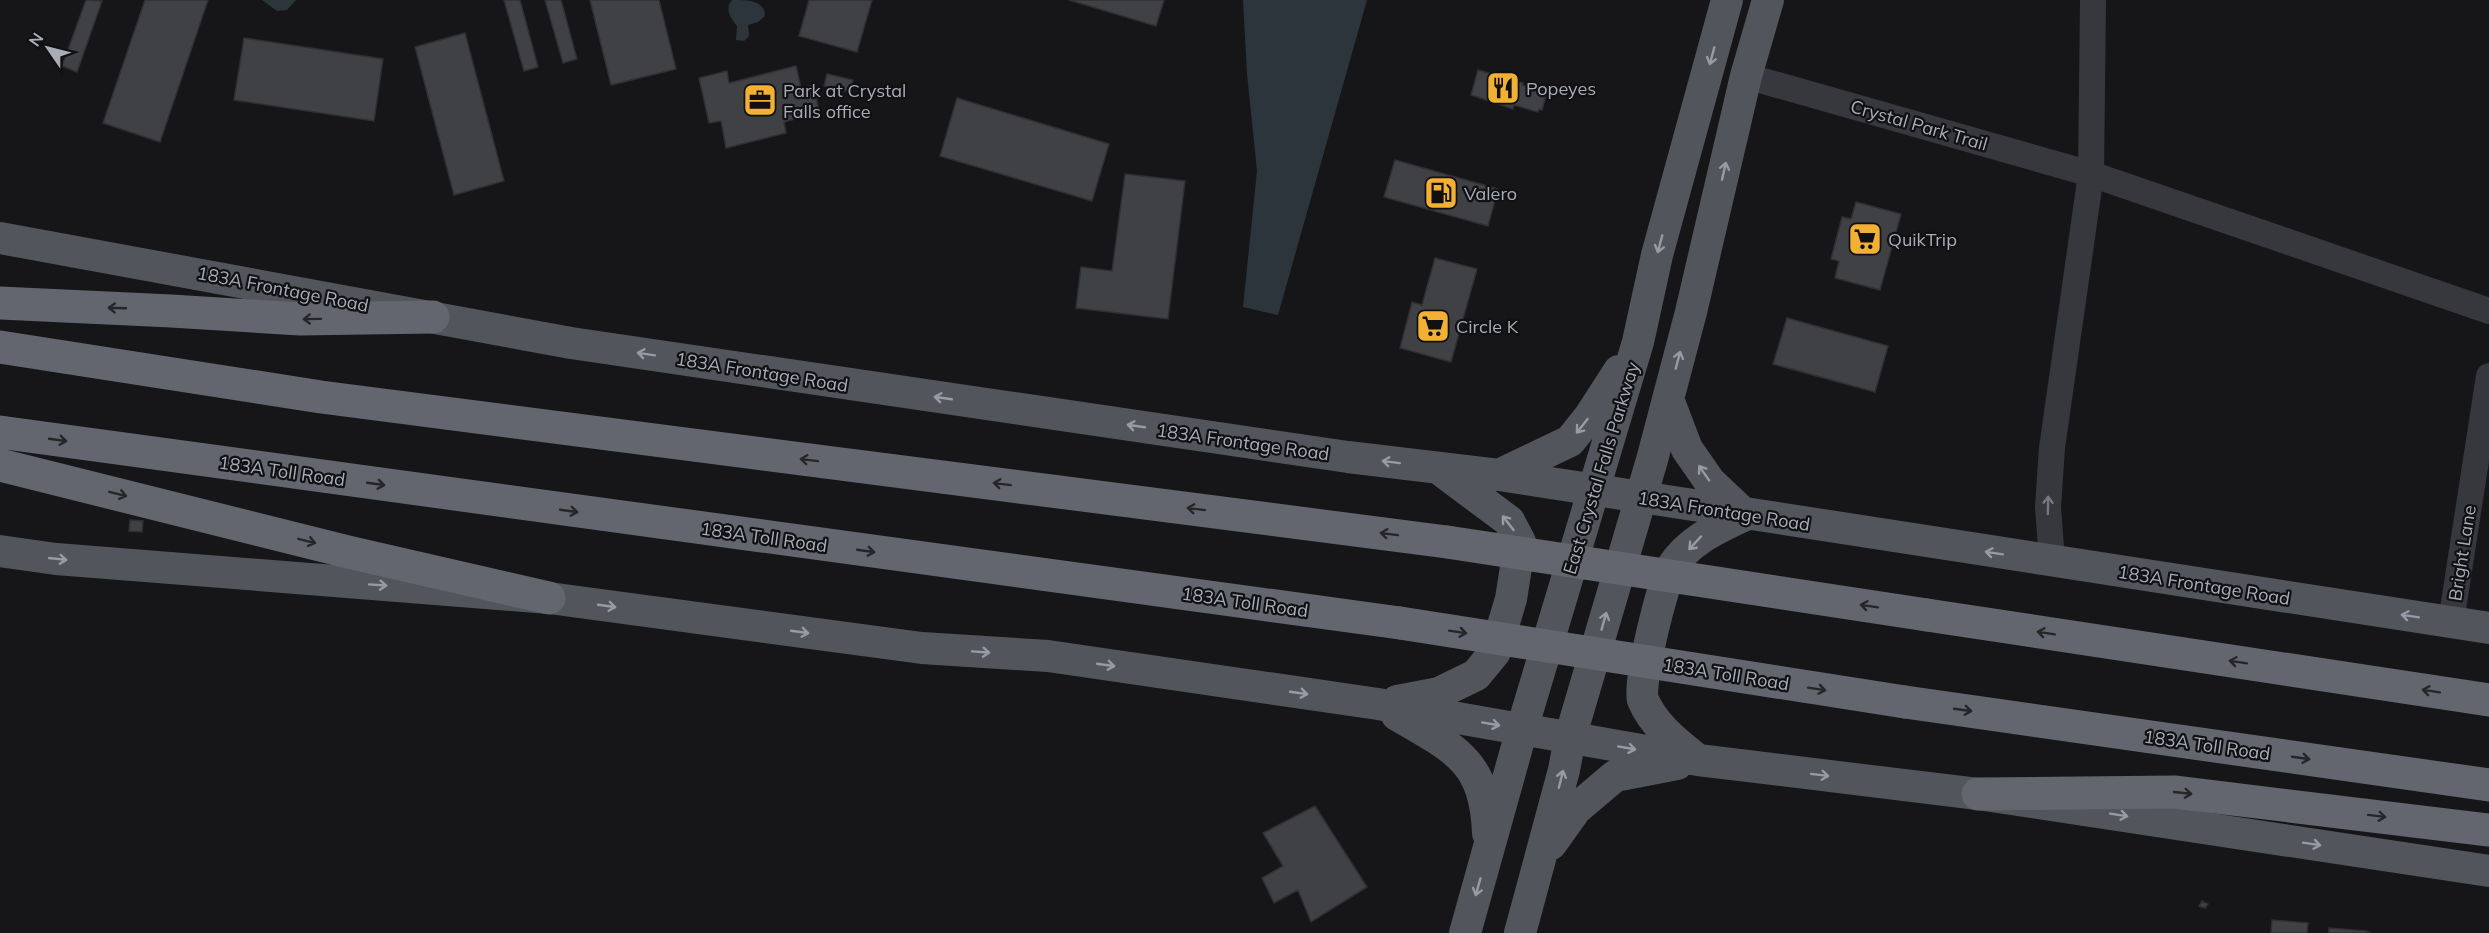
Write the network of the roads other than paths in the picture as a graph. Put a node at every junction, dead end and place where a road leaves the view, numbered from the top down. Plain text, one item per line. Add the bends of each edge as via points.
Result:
1 (1727, 0) edge
2 (1768, 0) edge
3 (2093, 0) edge
4 (1746, 76) junction
5 (2091, 174) junction
6 (0, 238) edge
7 (0, 303) edge
8 (2489, 311) edge
9 (433, 317) junction
10 (1638, 342) junction
11 (0, 347) edge
12 (2489, 376) edge
13 (1668, 399) junction
14 (0, 432) edge
15 (0, 465) edge
16 (1437, 468) junction
17 (1500, 475) junction
18 (1595, 490) junction
19 (1640, 498) junction
20 (1745, 515) junction
21 (0, 551) edge
22 (2052, 561) junction
23 (549, 598) junction
24 (2451, 622) junction
25 (2489, 628) edge
26 (2489, 700) edge
27 (1378, 704) junction
28 (1522, 729) junction
29 (1570, 738) junction
30 (1698, 760) junction
31 (2489, 785) edge
32 (1978, 794) junction
33 (2489, 830) edge
34 (1488, 852) junction
35 (1541, 856) junction
36 (2489, 871) edge
37 (1465, 933) edge
38 (1520, 933) edge

1 -> 10 main road, East Crystal Falls Parkway via 1657,255
2 - 4 main road
3 - 5 street
4 - 5 street, Crystal Park Trail
13 -> 4 main road
5 - 8 street, Crystal Park Trail
22 -> 5 street via 2048,507 2052,448
6 - 9 main road, 183A Frontage Road
9 -> 7 highway via 300,319
16 -> 9 main road, 183A Frontage Road via 571,343
10 -> 17 main road via 1570,441
10 - 18 main road, East Crystal Falls Parkway
26 -> 11 highway, bridge via 1447,542 321,397
12 - 24 street, Bright Lane
13 - 19 main road
20 -> 13 main road via 1710,482 1687,449
14 -> 31 highway, 183A Toll Road, bridge via 1400,623 1905,702
15 -> 23 highway
16 - 17 main road, 183A Frontage Road
27 -> 16 main road via 1439,693 1476,675 1495,652 1511,599 1520,542 1509,521
17 - 18 main road, 183A Frontage Road
18 - 19 main road, 183A Frontage Road
18 - 28 main road, East Crystal Falls Parkway
19 - 20 main road, 183A Frontage Road
29 -> 19 main road
22 -> 20 main road, 183A Frontage Road
20 -> 30 main road via 1702,536 1672,568 1647,651 1642,698 1655,722
21 -> 23 main road via 56,560
24 -> 22 main road, 183A Frontage Road
23 -> 27 main road via 922,648 1048,656
24 - 25 main road, 183A Frontage Road
27 -> 28 main road
27 - 34 main road via 1449,746 1473,769 1487,811
28 - 29 main road
28 - 34 main road, East Crystal Falls Parkway
29 -> 30 main road
35 -> 29 main road
30 -> 32 main road
30 - 35 main road via 1615,776 1576,809
32 -> 33 highway via 2174,792
32 -> 36 main road
34 -> 37 main road, East Crystal Falls Parkway
35 - 38 main road

